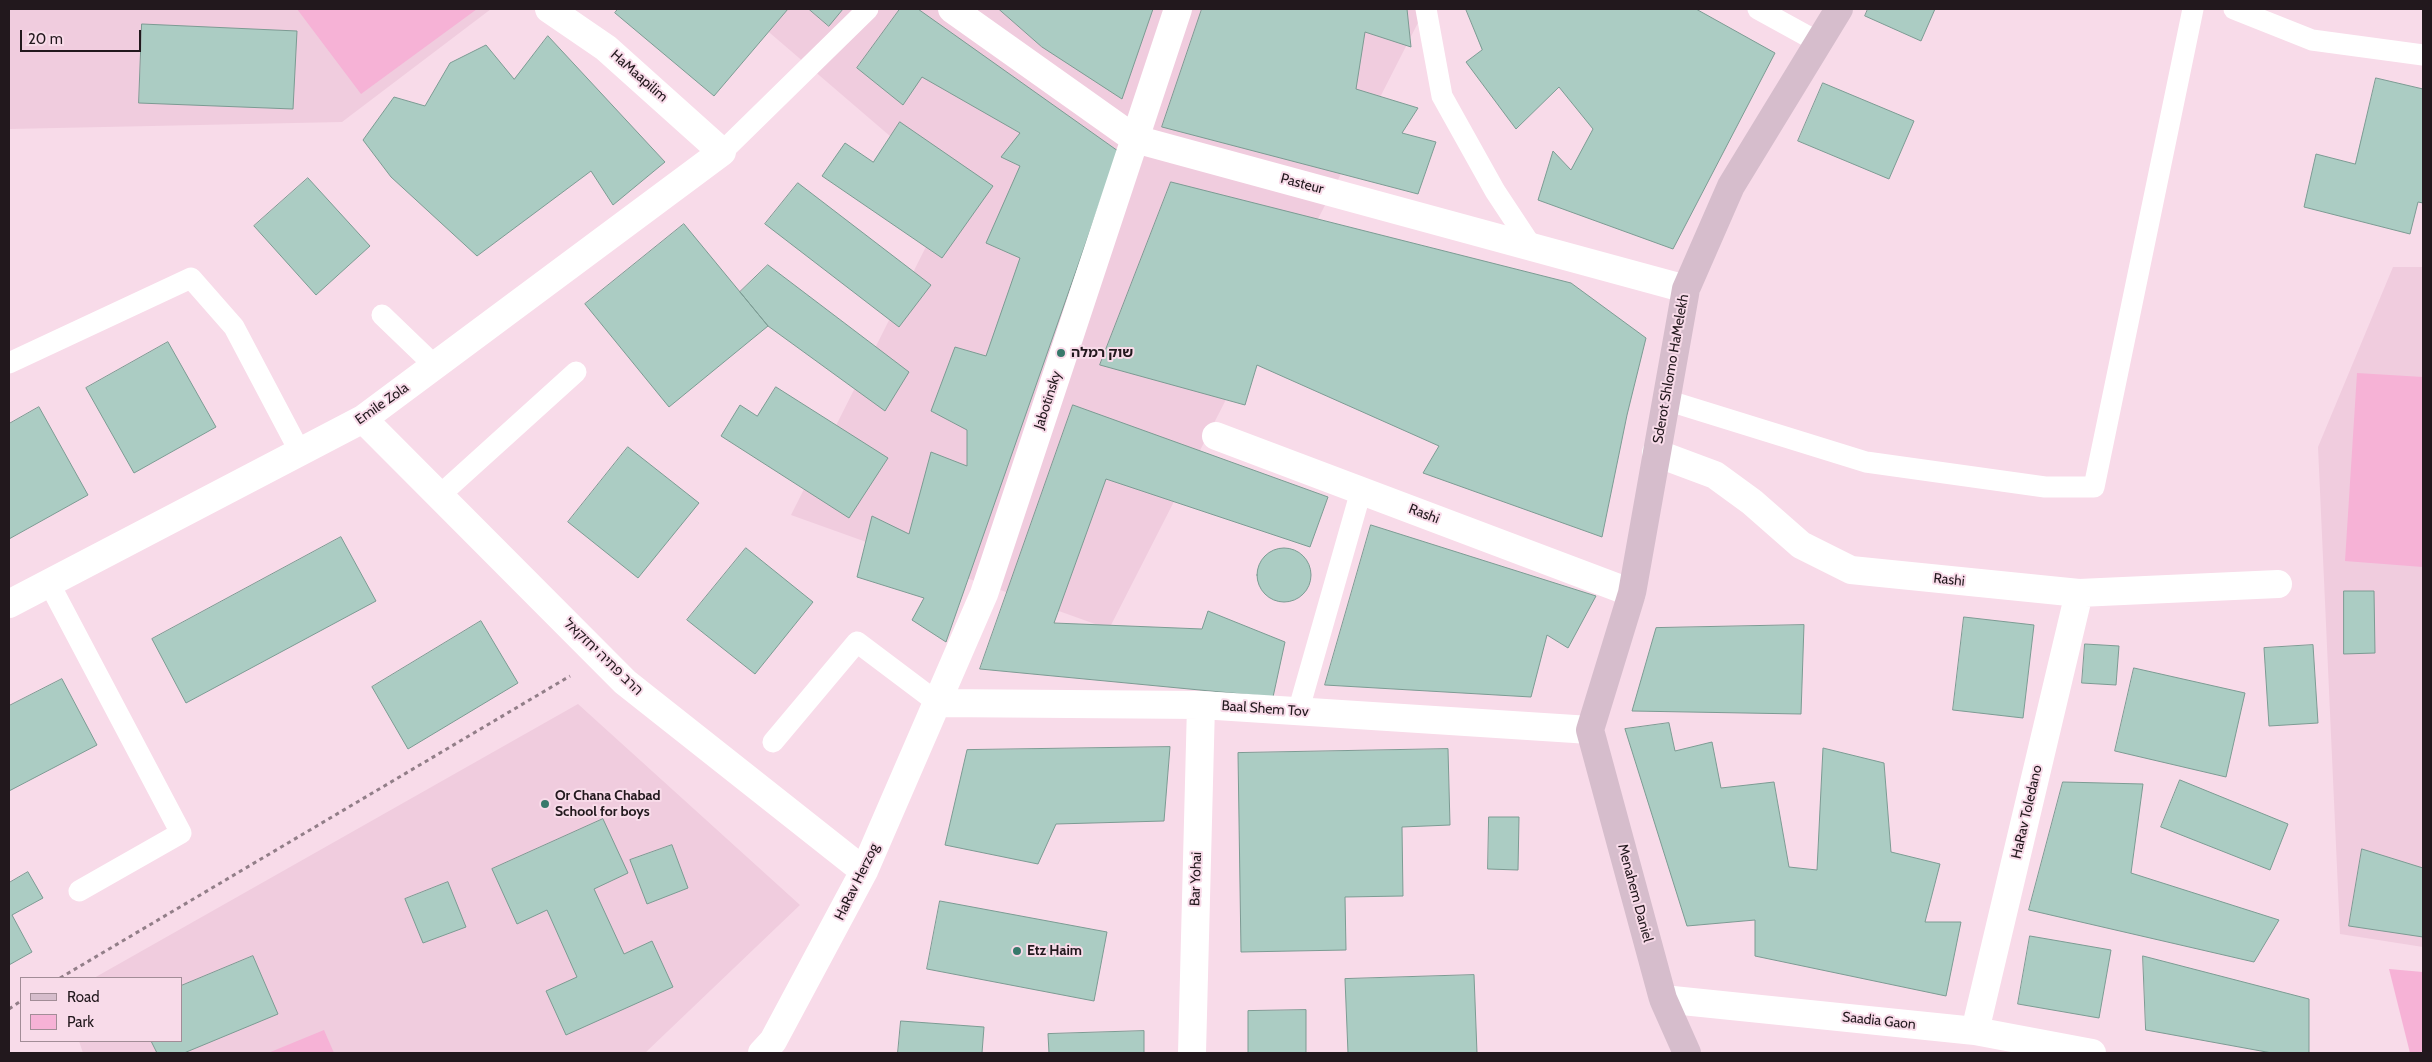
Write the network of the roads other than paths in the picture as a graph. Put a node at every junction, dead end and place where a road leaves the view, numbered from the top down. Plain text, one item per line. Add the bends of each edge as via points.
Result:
1 (868, 9) edge
2 (952, 9) edge
3 (1178, 9) edge
4 (1426, 9) edge
5 (1758, 9) edge
6 (1838, 9) edge
7 (2193, 9) edge
8 (2234, 9) edge
9 (561, 12) edge
10 (1818, 42) junction
11 (2423, 56) edge
12 (1134, 139) junction
13 (722, 152) junction
14 (1532, 247) junction
15 (1686, 289) junction
16 (382, 315) dead end
17 (9, 364) edge
18 (435, 366) junction
19 (576, 372) dead end
20 (1666, 400) junction
21 (364, 419) junction
22 (1216, 436) dead end
23 (300, 452) junction
24 (1656, 453) junction
25 (1361, 491) junction
26 (440, 495) junction
27 (49, 583) junction
28 (2278, 584) dead end
29 (1632, 593) junction
30 (2079, 593) junction
31 (9, 604) edge
32 (938, 703) junction
33 (1201, 706) junction
34 (1298, 712) junction
35 (1590, 730) junction
36 (773, 742) dead end
37 (864, 871) junction
38 (79, 891) dead end
39 (1663, 999) junction
40 (1974, 1031) junction
41 (762, 1053) edge
42 (1192, 1053) edge
43 (1687, 1053) edge
44 (2092, 1053) edge

1 - 13 lane
2 - 12 street, Pasteur
3 - 12 street, Jabotinsky
4 - 14 lane via 1442,96 1494,191
5 - 10 lane
6 - 10 street, Sderot Shlomo HaMelekh
7 - 20 lane via 2094,487 2045,487 1866,462
8 - 11 lane via 2312,40
9 - 13 street, HaMaapilim
10 - 15 street, Sderot Shlomo HaMelekh via 1731,186
12 - 14 street, Pasteur
12 - 32 street, Jabotinsky via 984,594
13 - 18 street, Emile Zola
14 - 15 street, Pasteur
15 - 20 street, Sderot Shlomo HaMelekh
16 - 18 lane
17 - 23 lane via 191,278 234,327
18 - 21 street, Emile Zola
19 - 26 lane
20 - 24 street, Sderot Shlomo HaMelekh
21 - 23 street, Emile Zola
21 - 26 street, הרב פתיה יחזקאל
22 - 25 street, Rashi
23 - 27 street, Emile Zola
24 - 29 street, Sderot Shlomo HaMelekh
24 - 30 street, Rashi via 1715,474 1801,545 1850,570
25 - 29 street, Rashi
25 - 34 lane
26 - 37 street, הרב פתיה יחזקאל via 625,682
27 - 31 street, Emile Zola
27 - 38 lane via 182,833
28 - 30 street, Rashi
29 - 35 street, Sderot Shlomo HaMelekh
30 - 40 street, HaRav Toledano
32 - 33 street, Baal Shem Tov
32 - 36 lane via 857,642
32 - 37 street, HaRav Herzog
33 - 34 street, Baal Shem Tov
33 - 42 street, Bar Yohai
34 - 35 street, Baal Shem Tov
35 - 39 street, Menahem Daniel
37 - 41 street, HaRav Herzog via 773,1041
39 - 40 street, Saadia Gaon
39 - 43 street, Menahem Daniel
40 - 44 street, Saadia Gaon

